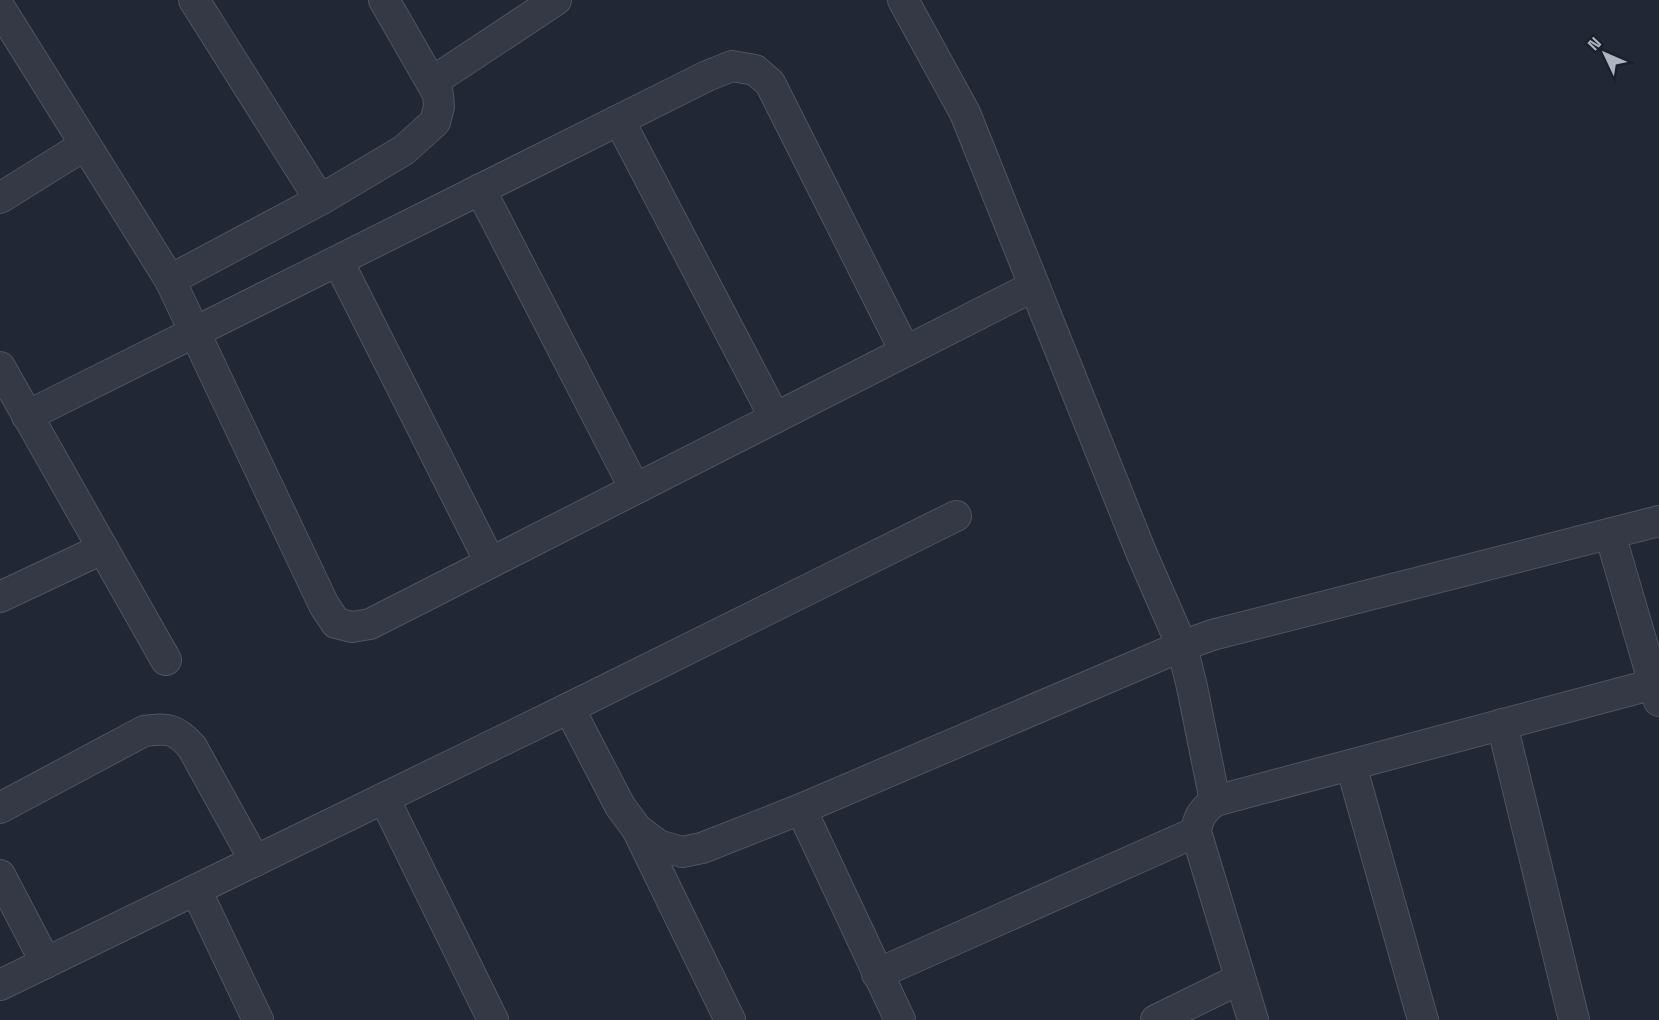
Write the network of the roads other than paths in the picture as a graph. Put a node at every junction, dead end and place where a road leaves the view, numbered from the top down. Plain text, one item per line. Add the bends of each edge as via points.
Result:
1 (194, 0) edge
2 (384, 0) edge
3 (556, 0) edge
4 (903, 0) edge
5 (0, 8) edge
6 (432, 82) junction
7 (619, 120) junction
8 (85, 146) junction
9 (480, 189) junction
10 (0, 198) edge
11 (320, 200) junction
12 (338, 261) junction
13 (170, 280) junction
14 (1034, 286) junction
15 (196, 332) junction
16 (905, 351) junction
17 (0, 368) edge
18 (27, 416) junction
19 (775, 418) junction
20 (635, 489) junction
21 (956, 516) dead end
22 (1659, 521) edge
23 (1610, 534) junction
24 (102, 549) junction
25 (490, 562) junction
26 (0, 597) edge
27 (1182, 646) junction
28 (166, 660) dead end
29 (1656, 692) edge
30 (569, 708) junction
31 (1502, 724) junction
32 (1351, 765) junction
33 (384, 798) junction
34 (1215, 801) junction
35 (0, 808) edge
36 (801, 809) junction
37 (638, 829) junction
38 (1197, 832) junction
39 (255, 861) junction
40 (0, 875) edge
41 (196, 890) junction
42 (46, 963) junction
43 (877, 974) junction
44 (1240, 979) junction
45 (0, 985) edge
46 (258, 1020) edge
47 (493, 1020) edge
48 (730, 1020) edge
49 (900, 1020) edge
50 (1156, 1020) edge
51 (1253, 1020) edge
52 (1423, 1020) edge
53 (1574, 1020) edge

1 - 11 street
2 - 6 street
3 - 6 street
4 - 14 street via 965,113
5 - 8 street
6 - 11 street via 439,107 435,122 404,150
7 - 9 street
7 - 16 street via 732,66 755,70 770,83
7 - 19 street
8 - 10 street
8 - 13 street
9 - 12 street
9 - 20 street
11 - 13 street
12 - 15 street
12 - 25 street
13 - 15 street
14 - 16 street
14 - 27 street
15 - 18 street
15 - 25 street via 324,605 336,623 351,627 370,624
16 - 19 street
17 - 18 street
18 - 24 street
19 - 20 street
20 - 25 street
21 - 30 street
22 - 23 street
23 - 27 street
23 - 29 street
24 - 26 street
24 - 28 street
27 - 34 street
27 - 36 street
29 - 31 street
30 - 33 street
30 - 37 street via 620,806
31 - 32 street
31 - 53 street
32 - 34 street
32 - 52 street
33 - 39 street
33 - 47 street
34 - 38 street via 1200,815
35 - 39 street via 144,732 163,729 180,733 192,747
36 - 37 street via 702,848 682,852 658,845
36 - 43 street
37 - 48 street
38 - 43 street
38 - 44 street
39 - 41 street
40 - 42 street
41 - 42 street
41 - 46 street
42 - 45 street
43 - 49 street
44 - 50 street
44 - 51 street

